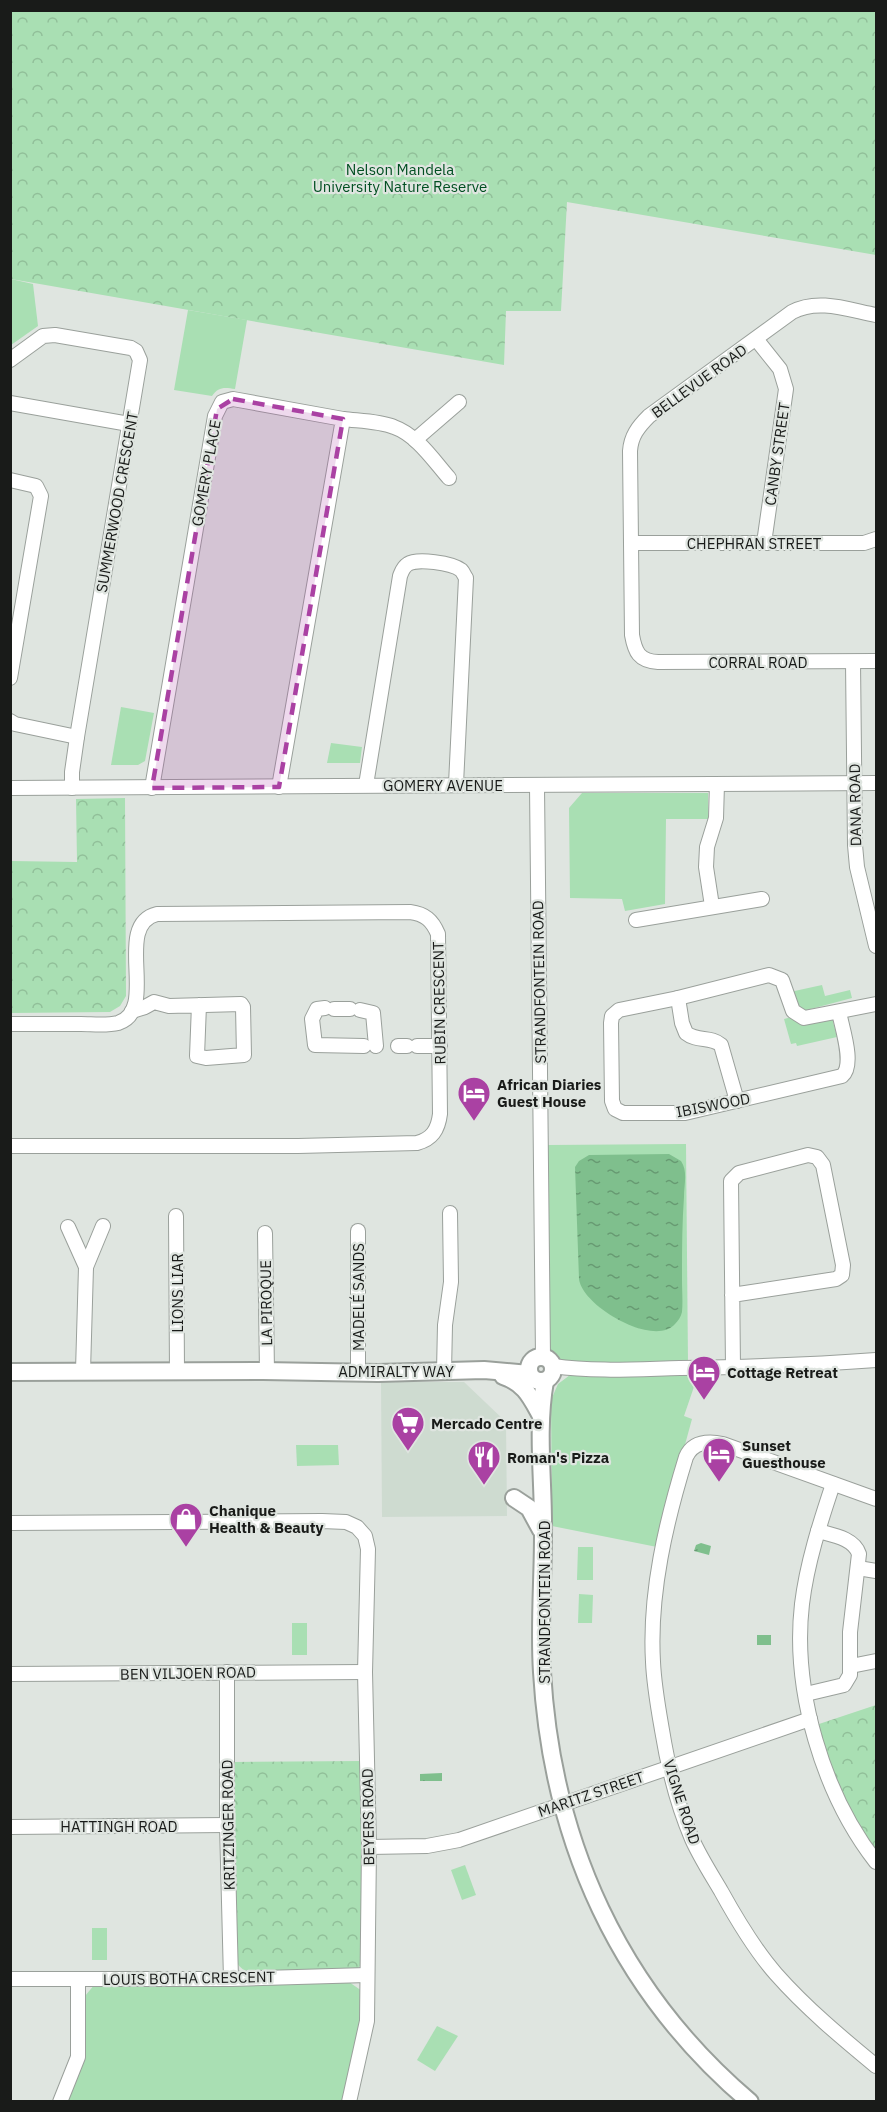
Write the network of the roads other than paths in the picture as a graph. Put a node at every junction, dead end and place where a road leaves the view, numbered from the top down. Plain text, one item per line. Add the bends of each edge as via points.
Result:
1 (876, 315) edge
2 (756, 339) junction
3 (10, 360) edge
4 (459, 402) dead end
5 (10, 403) edge
6 (343, 418) junction
7 (129, 424) junction
8 (415, 440) junction
9 (449, 478) dead end
10 (10, 480) edge
11 (876, 539) edge
12 (631, 543) junction
13 (764, 543) junction
14 (641, 658) joint
15 (876, 661) edge
16 (853, 662) junction
17 (10, 678) edge
18 (10, 721) edge
19 (77, 736) junction
20 (854, 783) junction
21 (876, 783) edge
22 (456, 784) junction
23 (717, 784) junction
24 (366, 785) junction
25 (537, 786) junction
26 (279, 787) junction
27 (10, 788) edge
28 (72, 788) junction
29 (152, 788) junction
30 (762, 898) dead end
31 (712, 906) junction
32 (872, 909) edge
33 (636, 920) dead end
34 (876, 946) edge
35 (678, 998) junction
36 (876, 1004) edge
37 (199, 1005) junction
38 (132, 1011) junction
39 (838, 1012) junction
40 (10, 1024) edge
41 (389, 1046) junction
42 (440, 1046) junction
43 (737, 1101) junction
44 (10, 1146) edge
45 (450, 1213) dead end
46 (176, 1216) dead end
47 (103, 1226) dead end
48 (68, 1227) dead end
49 (358, 1231) dead end
50 (265, 1233) dead end
51 (86, 1267) junction
52 (732, 1295) junction
53 (876, 1360) edge
54 (733, 1367) junction
55 (358, 1368) junction
56 (445, 1368) junction
57 (266, 1370) junction
58 (484, 1370) junction
59 (83, 1371) junction
60 (177, 1371) junction
61 (541, 1371) junction
62 (10, 1372) edge
63 (542, 1409) junction
64 (833, 1485) junction
65 (514, 1498) dead end
66 (876, 1499) edge
67 (10, 1523) edge
68 (818, 1531) junction
69 (543, 1537) junction
70 (858, 1568) junction
71 (876, 1571) edge
72 (876, 1661) edge
73 (851, 1665) junction
74 (227, 1672) junction
75 (365, 1672) junction
76 (10, 1674) edge
77 (806, 1694) junction
78 (810, 1719) junction
79 (668, 1767) junction
80 (561, 1805) junction
81 (227, 1825) junction
82 (10, 1827) edge
83 (369, 1846) junction
84 (876, 1862) edge
85 (368, 1975) junction
86 (10, 1979) edge
87 (78, 1979) junction
88 (231, 1979) junction
89 (876, 2066) edge
90 (60, 2102) edge
91 (349, 2102) edge
92 (750, 2102) edge

1 - 2 street, BELLEVUE ROAD via 811,305 792,312
2 - 12 street, BELLEVUE ROAD via 637,428 630,451
2 - 13 street, CANBY STREET via 780,369 786,389
3 - 7 street, SUMMERWOOD CRESCENT via 48,335 131,348 140,360 140,369
4 - 8 street
5 - 7 street
6 - 8 street, GOMERY PLACE via 393,426
6 - 26 street
6 - 29 street, GOMERY PLACE via 233,399 224,400 217,409
7 - 19 street, SUMMERWOOD CRESCENT
8 - 9 street, GOMERY PLACE
10 - 17 street via 36,486 40,496
11 - 13 street, CHEPHRAN STREET via 864,543
12 - 13 street, CHEPHRAN STREET
12 - 14 street, BELLEVUE ROAD via 632,635
14 - 16 street, CORRAL ROAD via 658,662
15 - 16 street, CORRAL ROAD
16 - 20 street, DANA ROAD
18 - 19 street
19 - 28 street, SUMMERWOOD CRESCENT
20 - 21 street, GOMERY AVENUE
20 - 23 street, GOMERY AVENUE
20 - 32 street, DANA ROAD via 857,867
22 - 24 street, GOMERY AVENUE
22 - 24 street via 466,578 454,566 422,561 406,565 400,576
22 - 25 street, GOMERY AVENUE
23 - 25 street, GOMERY AVENUE
23 - 31 street via 716,818 706,867
24 - 26 street, GOMERY AVENUE
25 - 61 street, STRANDFONTEIN ROAD
26 - 29 street, GOMERY AVENUE
27 - 28 street, GOMERY AVENUE
28 - 29 street, GOMERY AVENUE
30 - 31 street
31 - 33 street
32 - 34 street, DANA ROAD
35 - 39 street, IBISWOOD via 769,975 782,981 800,1017
35 - 43 street via 686,1033 721,1045
35 - 43 street, IBISWOOD via 624,1009 612,1016 614,1107 628,1113 674,1114
36 - 39 street, IBISWOOD
37 - 37 street via 242,1005 244,1055 197,1056
37 - 38 street via 154,1002
38 - 40 street via 123,1020 110,1024
38 - 42 street, RUBIN CRESCENT via 138,936 141,925 153,915 410,912 428,918 438,934
39 - 43 street, IBISWOOD via 848,1058 845,1074
41 - 41 street via 315,1045 313,1014 316,1009 330,1008 373,1012
41 - 42 street
42 - 44 street, RUBIN CRESCENT via 439,1122 431,1136 417,1143
45 - 56 street via 451,1282 445,1324
46 - 60 street, LIONS LIAR
47 - 51 street
48 - 51 street
49 - 55 street, MADELÉ SANDS
50 - 57 street, LA PIROQUE
51 - 59 street
52 - 52 street via 730,1187 734,1176 808,1155 817,1157 823,1165 842,1275
52 - 54 street
53 - 54 street, ADMIRALTY WAY
54 - 61 street, ADMIRALTY WAY
55 - 56 main road, ADMIRALTY WAY
55 - 57 main road, ADMIRALTY WAY
56 - 58 main road, ADMIRALTY WAY
56 - 61 main road, ADMIRALTY WAY
57 - 60 main road, ADMIRALTY WAY
58 - 61 main road, ADMIRALTY WAY
58 - 63 main road via 522,1385
59 - 60 main road, ADMIRALTY WAY
59 - 62 main road, ADMIRALTY WAY
61 - 63 main road, STRANDFONTEIN ROAD
63 - 69 main road, STRANDFONTEIN ROAD
64 - 66 street
64 - 68 street
64 - 79 street, VIGNE ROAD via 723,1444 698,1444 686,1456 670,1514 652,1627 652,1662
65 - 69 main road via 529,1508
67 - 75 street, BEYERS ROAD via 350,1523 363,1532 368,1550
68 - 70 street via 854,1544 859,1554
68 - 77 street via 801,1617
69 - 80 main road, STRANDFONTEIN ROAD via 542,1671
70 - 71 street
70 - 73 street via 850,1632
72 - 73 street
73 - 77 street via 844,1685
74 - 75 street, BEN VILJOEN ROAD
74 - 76 street, BEN VILJOEN ROAD
74 - 81 street, KRITZINGER ROAD
75 - 83 street, BEYERS ROAD
77 - 78 street
78 - 79 street, MARITZ STREET
78 - 84 street via 835,1796
79 - 80 street, MARITZ STREET
79 - 89 street, VIGNE ROAD via 693,1839 744,1932 776,1975
80 - 83 street, MARITZ STREET via 444,1845
80 - 92 main road, STRANDFONTEIN ROAD via 584,1873 624,1953 673,2024
81 - 82 street, HATTINGH ROAD
81 - 88 street, KRITZINGER ROAD
83 - 85 street, BEYERS ROAD
85 - 88 street, LOUIS BOTHA CRESCENT
85 - 91 street, BEYERS ROAD via 367,2021
86 - 87 street, LOUIS BOTHA CRESCENT
87 - 88 street, LOUIS BOTHA CRESCENT
87 - 90 street via 78,2057

